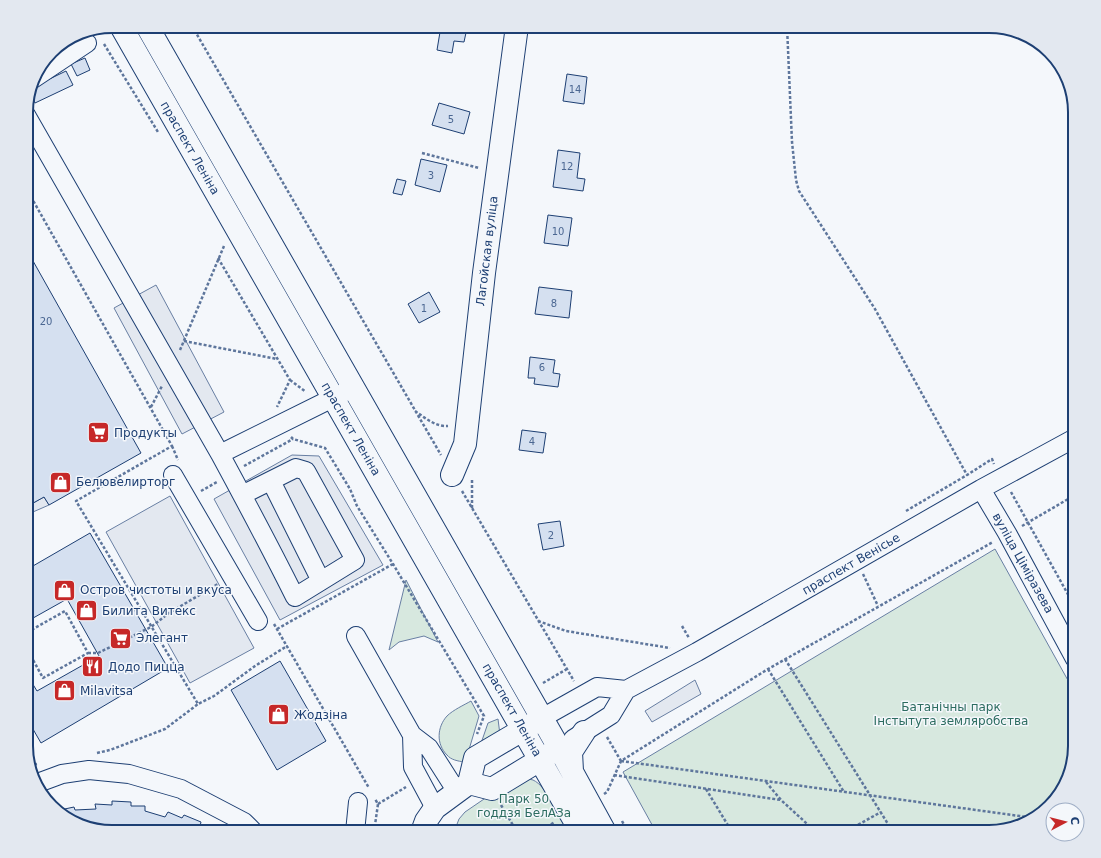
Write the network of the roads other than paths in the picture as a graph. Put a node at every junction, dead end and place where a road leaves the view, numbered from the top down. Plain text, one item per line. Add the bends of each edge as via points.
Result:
1 (125, 33) edge
2 (151, 33) edge
3 (517, 33) edge
4 (87, 43) dead end
5 (43, 73) edge
6 (33, 127) edge
7 (353, 388) junction
8 (333, 398) junction
9 (1068, 442) edge
10 (220, 454) junction
11 (173, 475) dead end
12 (452, 475) road end
13 (271, 481) junction
14 (981, 489) junction
15 (242, 495) junction
16 (321, 581) junction
17 (258, 621) dead end
18 (356, 636) dead end
19 (1068, 646) edge
20 (626, 690) junction
21 (542, 718) junction
22 (592, 727) junction
23 (523, 730) junction
24 (412, 735) junction
25 (559, 748) junction
26 (540, 759) junction
27 (572, 771) junction
28 (42, 781) edge
29 (463, 788) junction
30 (368, 797) road end
31 (435, 808) junction
32 (247, 825) edge
33 (358, 825) edge
34 (425, 825) edge
35 (577, 825) edge
36 (601, 825) edge

1 - 8 main road, праспект Леніна
2 - 7 main road, праспект Леніна
3 - 12 main road, Лагойская вуліца via 484,273 465,444
4 - 5 street
6 - 10 street
7 - 8 street
7 - 21 main road, праспект Леніна
8 - 10 street
8 - 23 main road, праспект Леніна
9 - 14 street, праспект Венісье
10 - 15 street
11 - 17 street
13 - 15 street
13 - 16 street
13 - 16 street via 296,468 306,471 355,560
14 - 19 street, вуліца Ціміразева
14 - 20 street, праспект Венісье
15 - 16 street via 295,597
18 - 24 street
20 - 21 street via 597,687
20 - 22 street via 611,715
21 - 23 main road
21 - 25 main road, праспект Леніна
22 - 25 street
22 - 27 main road via 571,752
23 - 26 main road, праспект Леніна
23 - 29 main road via 475,758
24 - 29 street via 429,748
24 - 31 street via 413,766
25 - 26 main road
25 - 27 main road, праспект Леніна
26 - 29 main road via 492,788
26 - 35 main road, праспект Леніна
27 - 36 main road, праспект Леніна
28 - 32 street via 62,774 89,770 129,774 181,789
29 - 31 main road
30 - 33 street
31 - 34 main road

